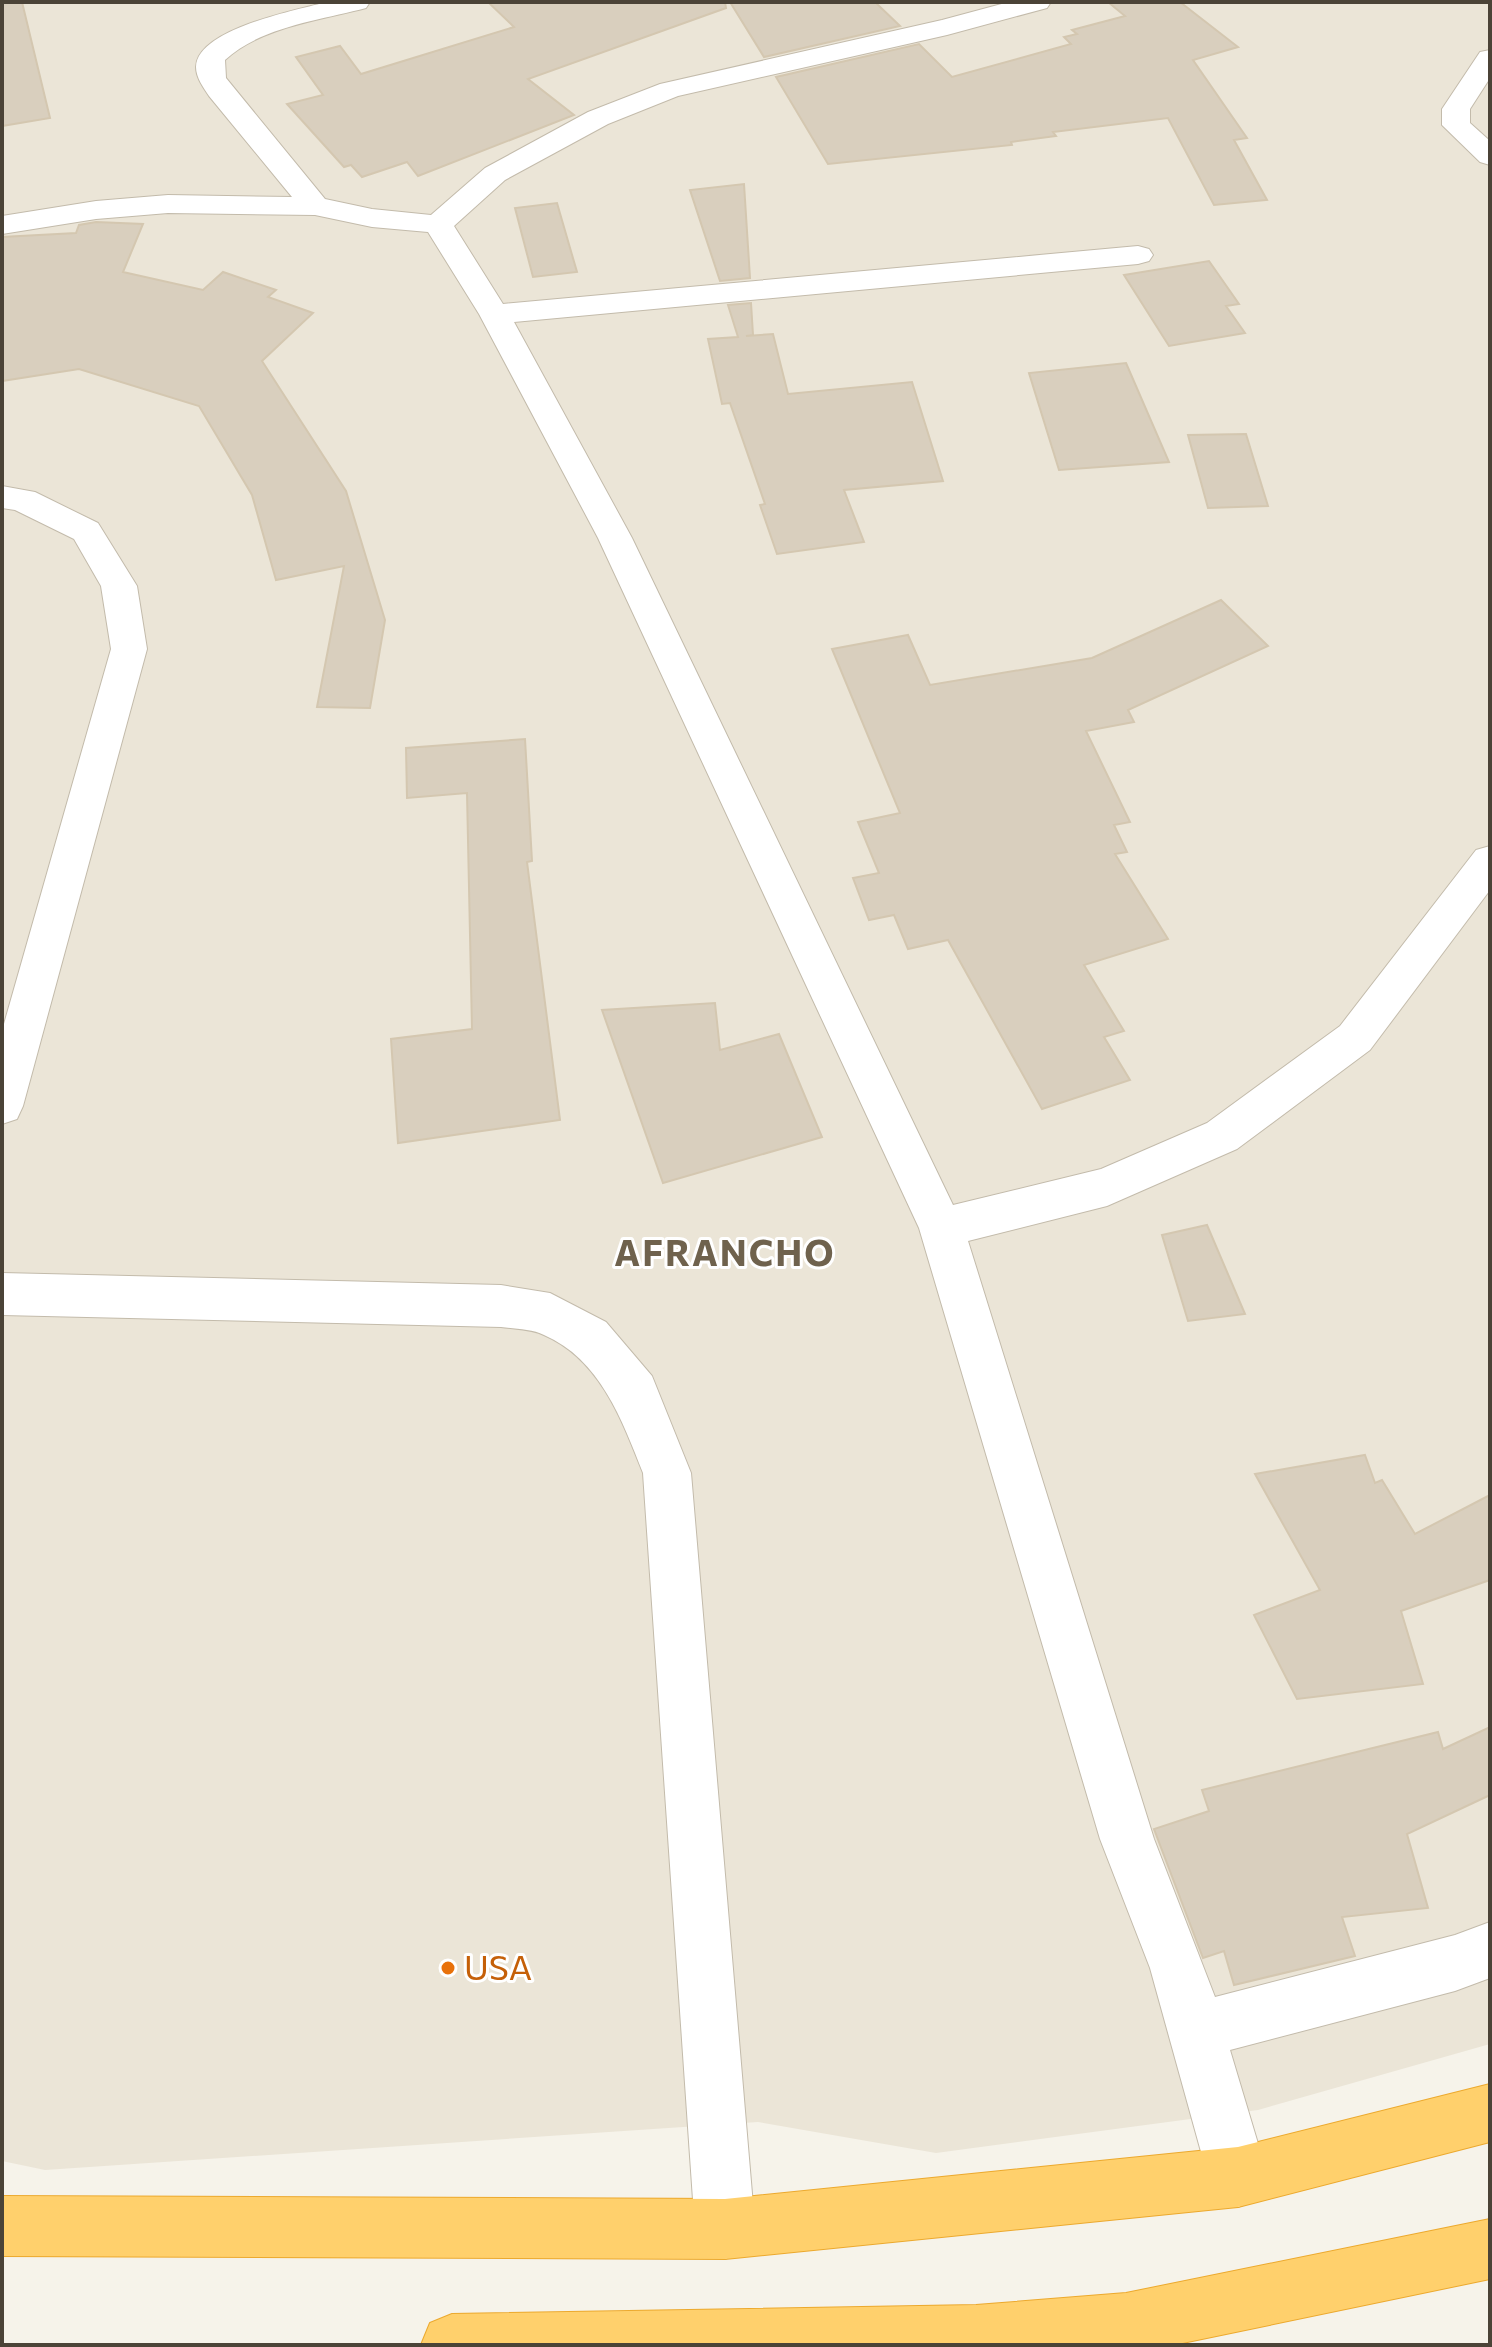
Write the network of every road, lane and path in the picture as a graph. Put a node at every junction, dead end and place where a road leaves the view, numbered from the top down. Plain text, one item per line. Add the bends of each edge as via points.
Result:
1 (357, 2) edge
2 (1038, 2) edge
3 (1490, 58) edge
4 (1490, 156) edge
5 (315, 206) junction
6 (438, 224) junction
7 (2, 225) edge
8 (1138, 255) dead end
9 (494, 314) junction
10 (2, 497) edge
11 (1490, 861) edge
12 (2, 1106) edge
13 (941, 1228) junction
14 (2, 1294) edge
15 (1490, 1950) edge
16 (1196, 2030) junction
17 (1490, 2113) edge
18 (1238, 2177) junction
19 (2, 2226) edge
20 (725, 2229) junction
21 (1490, 2249) edge
22 (1128, 2335) edge
23 (452, 2345) edge

1 - 5 street via 247,34 211,58 209,75 219,90
2 - 6 street via 670,90 598,118 495,174
3 - 4 street via 1456,109 1456,125
5 - 6 street
5 - 7 street via 168,204
6 - 9 street
8 - 9 street
9 - 13 street via 615,538
10 - 12 street via 23,500 86,531 119,586 129,649
11 - 13 street via 1355,1038 1222,1136 1107,1187
13 - 16 street via 1127,1839 1178,1968
14 - 20 street via 501,1306 550,1314 590,1337 635,1392 667,1473
15 - 16 street
16 - 18 street
17 - 18 highway
18 - 20 highway
19 - 20 highway
21 - 22 highway
22 - 23 highway

